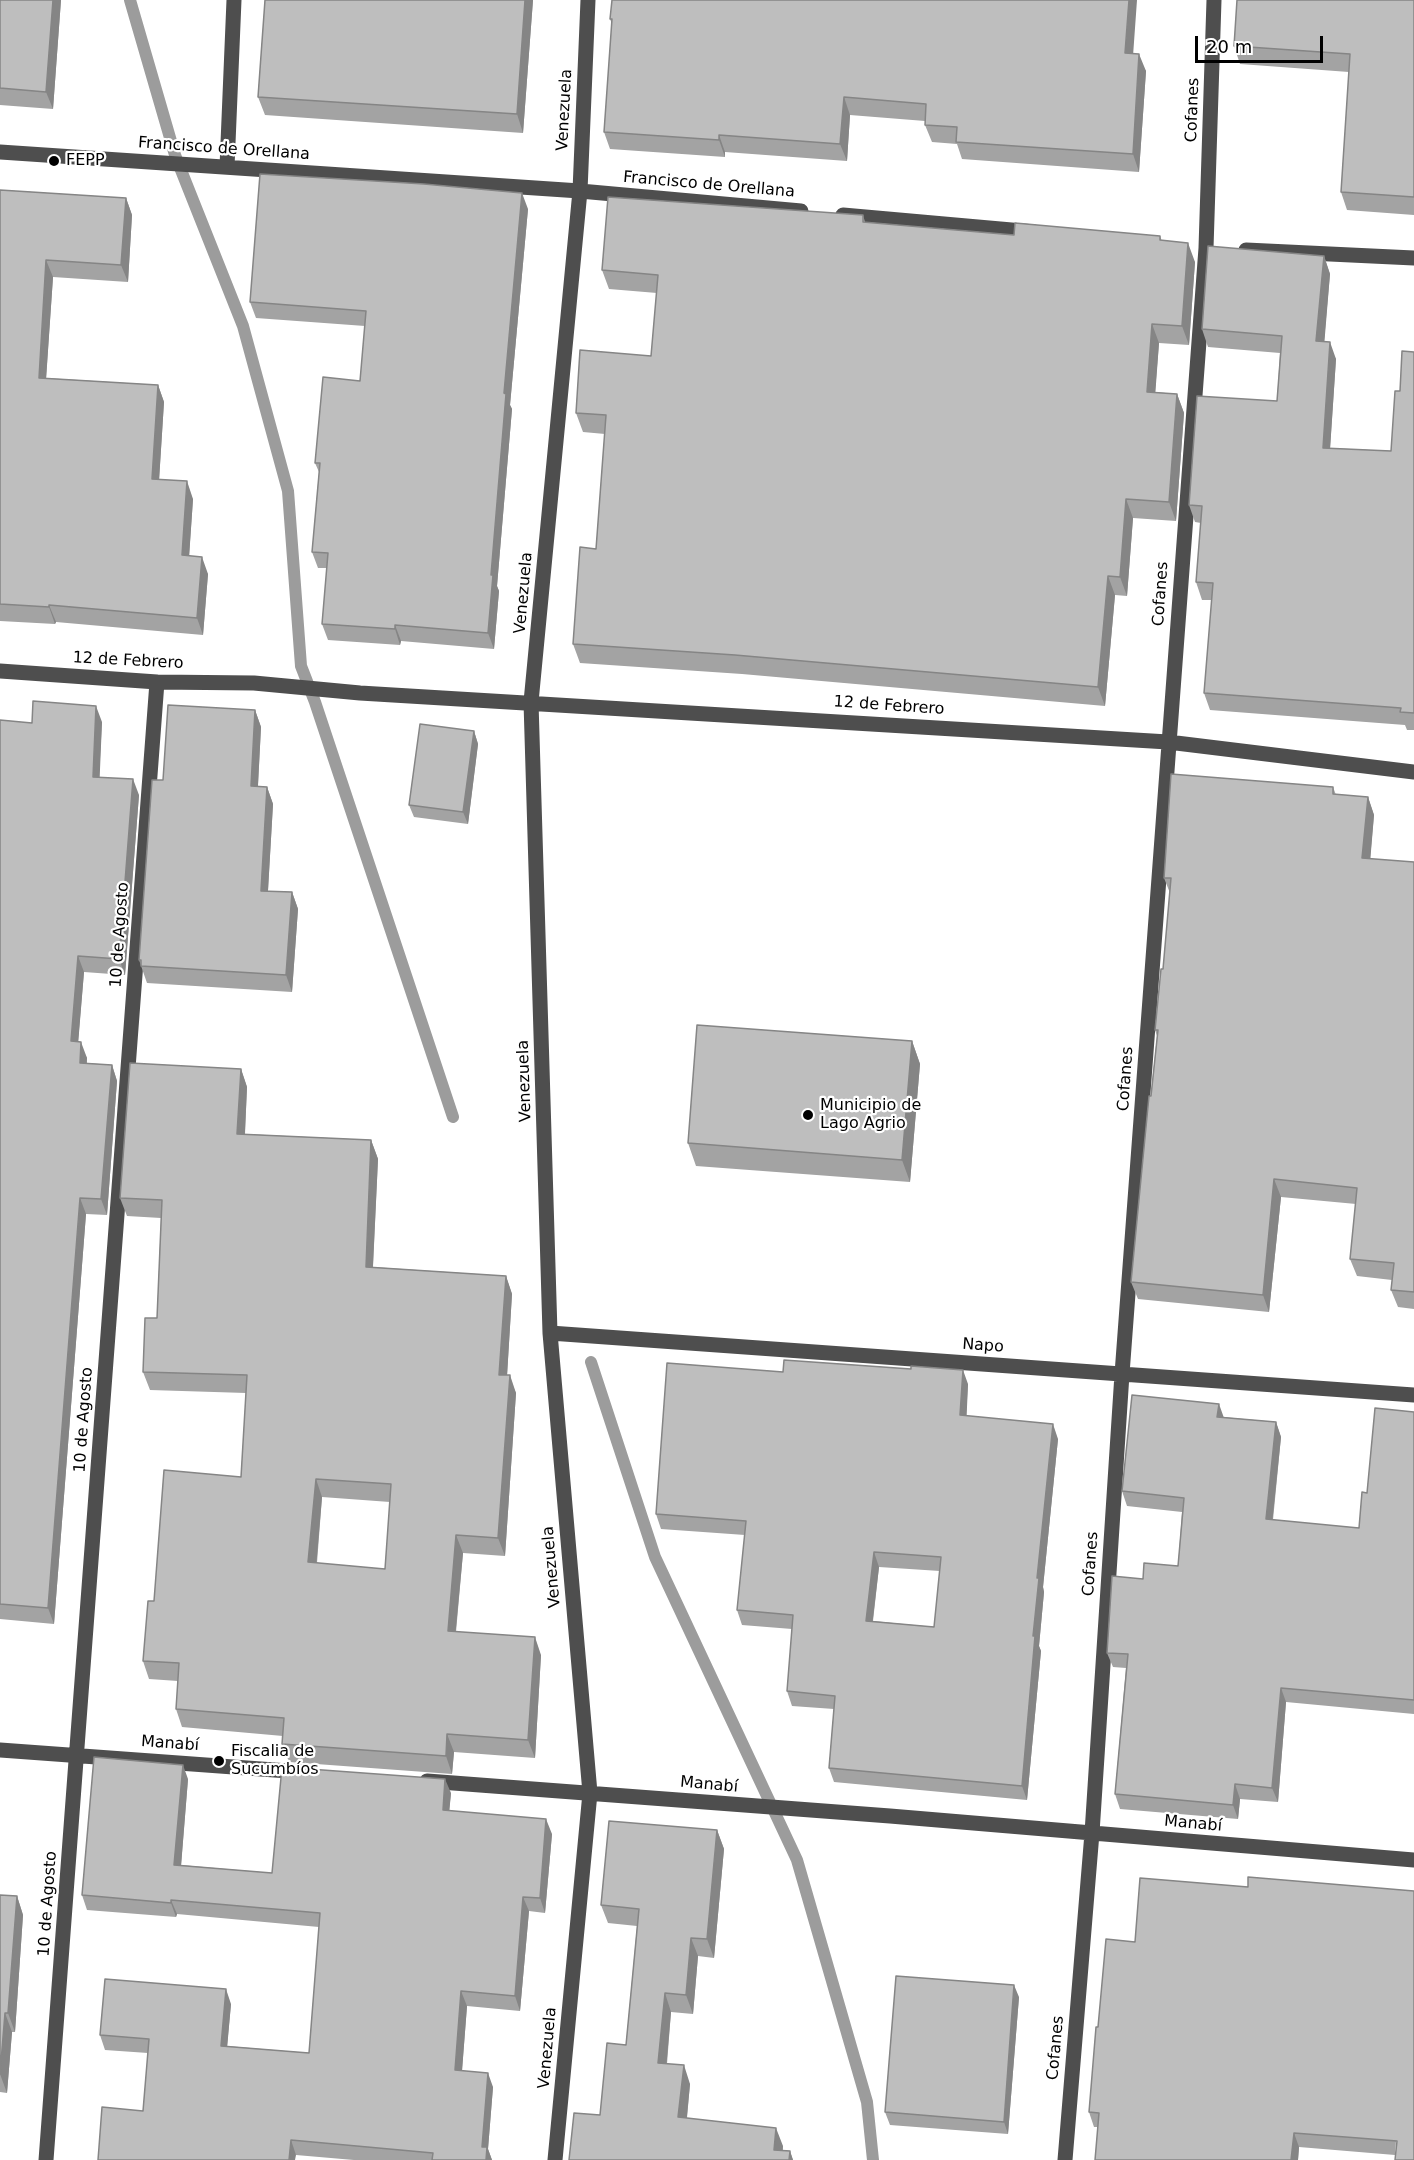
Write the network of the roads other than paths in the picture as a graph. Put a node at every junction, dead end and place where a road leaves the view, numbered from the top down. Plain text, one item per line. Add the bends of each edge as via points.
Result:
1 (234, 0) edge
2 (588, 0) edge
3 (1214, 0) edge
4 (0, 152) edge
5 (227, 167) junction
6 (580, 191) junction
7 (1052, 234) edge
8 (1211, 248) junction
9 (1414, 258) edge
10 (0, 671) edge
11 (158, 682) junction
12 (531, 702) junction
13 (1168, 742) junction
14 (1414, 772) edge
15 (550, 1333) junction
16 (1122, 1374) junction
17 (1414, 1395) edge
18 (0, 1750) edge
19 (77, 1755) junction
20 (315, 1773) edge
21 (411, 1780) edge
22 (590, 1793) junction
23 (1092, 1833) junction
24 (1414, 1860) edge
25 (46, 2160) edge
26 (555, 2160) edge
27 (1065, 2160) edge

1 - 5 street
2 - 6 street, Venezuela
3 - 8 street, Cofanes
4 - 5 street, Francisco de Orellana
5 - 6 street, Francisco de Orellana
6 - 7 street, Francisco de Orellana
6 - 12 street, Venezuela
8 - 9 street
8 - 13 street, Cofanes
10 - 11 street, 12 de Febrero
11 - 12 street, 12 de Febrero via 254,683
11 - 19 street, 10 de Agosto
12 - 13 street, 12 de Febrero
12 - 15 street, Venezuela
13 - 14 street, 12 de Febrero
13 - 16 street, Cofanes
15 - 16 street, Napo
15 - 22 street, Venezuela
16 - 17 street, Napo
16 - 23 street, Cofanes
18 - 19 street, Manabí
19 - 20 street, Manabí
19 - 25 street, 10 de Agosto
21 - 22 street, Manabí
22 - 23 street, Manabí
22 - 26 street, Venezuela
23 - 24 street, Manabí
23 - 27 street, Cofanes

